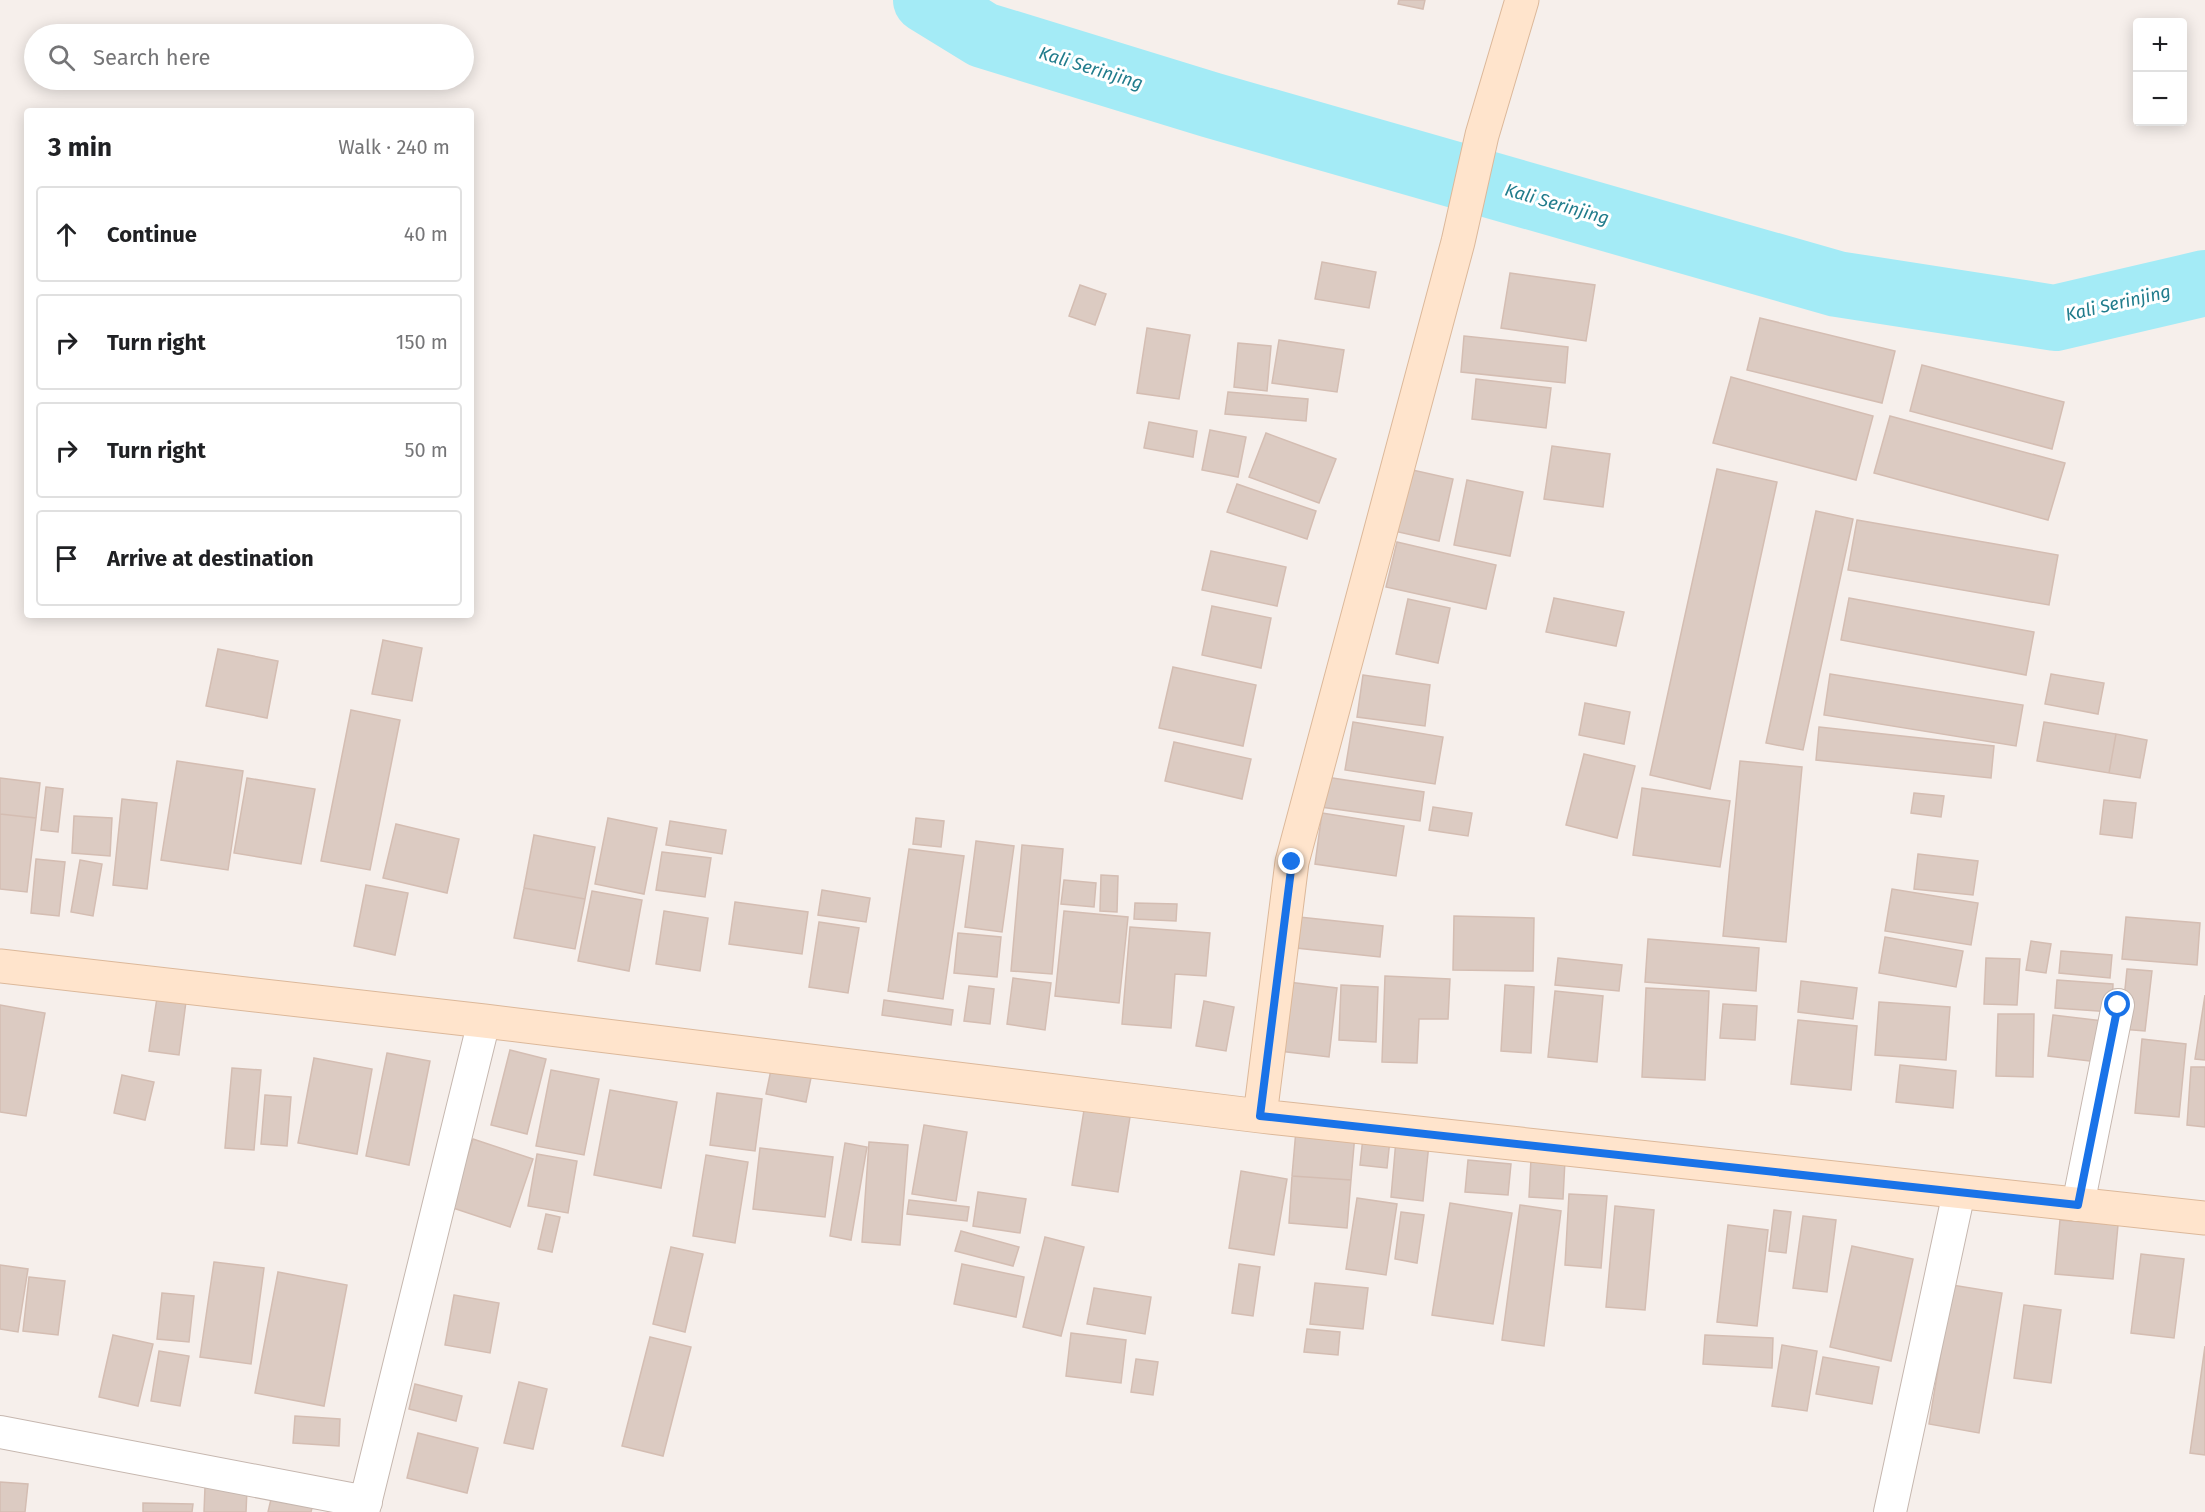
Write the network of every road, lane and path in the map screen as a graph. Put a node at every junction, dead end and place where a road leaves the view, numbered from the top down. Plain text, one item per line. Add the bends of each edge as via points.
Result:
1 (1522, 0) edge
2 (0, 966) edge
3 (2118, 1005) dead end
4 (484, 1021) junction
5 (1260, 1116) junction
6 (1959, 1192) junction
7 (2078, 1205) junction
8 (2205, 1218) edge
9 (0, 1432) edge
10 (365, 1507) edge
11 (1890, 1512) edge

1 - 5 main road via 1482,135 1458,242 1292,862
2 - 4 main road
3 - 7 street
4 - 5 main road
4 - 10 street
5 - 6 main road
6 - 7 main road
6 - 11 street
7 - 8 main road
9 - 10 street

